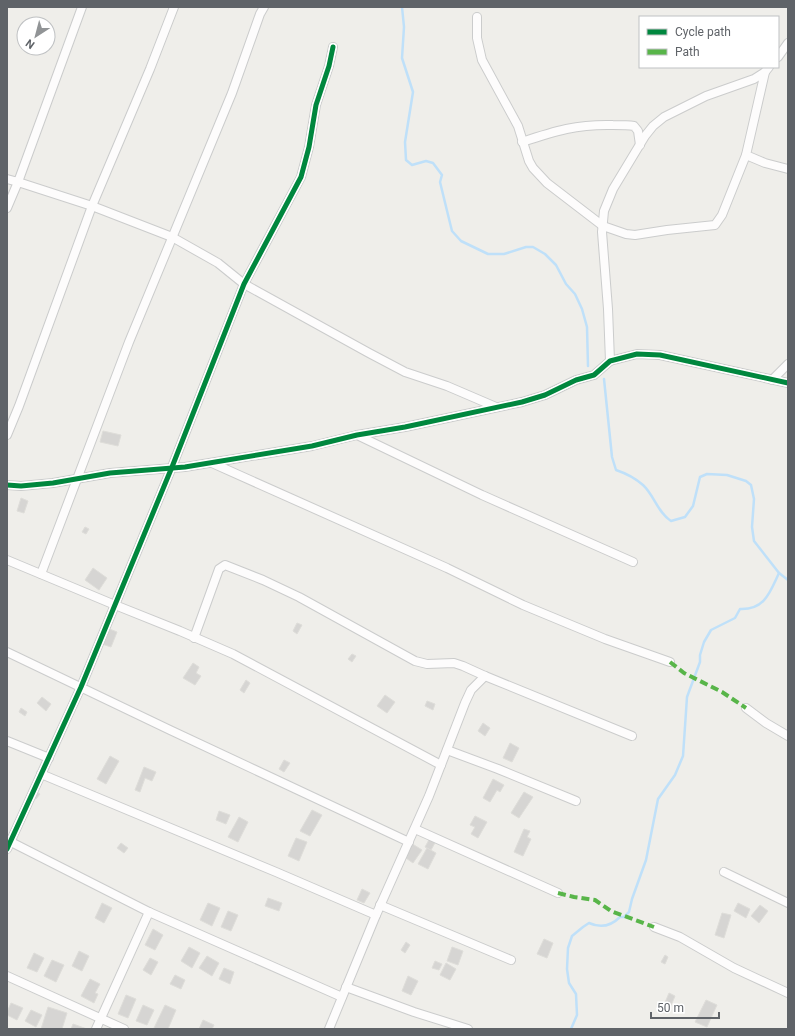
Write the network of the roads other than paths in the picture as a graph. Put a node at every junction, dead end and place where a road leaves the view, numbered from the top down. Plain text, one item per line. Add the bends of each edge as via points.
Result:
1 (82, 7) edge
2 (174, 7) edge
3 (264, 7) edge
4 (477, 17) dead end
5 (788, 43) edge
6 (333, 47) dead end
7 (779, 56) edge
8 (767, 70) edge
9 (522, 142) junction
10 (640, 145) junction
11 (746, 155) junction
12 (788, 169) edge
13 (7, 179) edge
14 (18, 182) junction
15 (92, 206) junction
16 (7, 208) edge
17 (603, 226) junction
18 (172, 237) junction
19 (244, 284) junction
20 (610, 361) junction
21 (788, 364) edge
22 (772, 380) junction
23 (788, 383) edge
24 (496, 407) junction
25 (7, 435) edge
26 (358, 435) junction
27 (212, 463) junction
28 (172, 467) junction
29 (78, 478) junction
30 (7, 485) edge
31 (7, 560) edge
32 (634, 562) dead end
33 (41, 574) junction
34 (115, 606) junction
35 (194, 638) junction
36 (7, 652) edge
37 (670, 662) dead end
38 (485, 676) junction
39 (81, 687) junction
40 (746, 708) dead end
41 (632, 736) dead end
42 (788, 736) edge
43 (7, 741) edge
44 (447, 750) junction
45 (49, 758) junction
46 (441, 765) junction
47 (42, 774) junction
48 (576, 801) dead end
49 (415, 829) junction
50 (409, 842) junction
51 (8, 843) edge
52 (724, 872) dead end
53 (558, 893) dead end
54 (788, 904) edge
55 (380, 905) junction
56 (149, 912) junction
57 (376, 915) junction
58 (654, 927) dead end
59 (511, 960) dead end
60 (7, 976) edge
61 (346, 987) junction
62 (788, 993) edge
63 (342, 997) junction
64 (101, 1018) junction
65 (96, 1029) edge
66 (124, 1029) edge
67 (329, 1029) edge
68 (468, 1029) edge

1 - 14 street
2 - 15 street
3 - 18 street via 232,93
4 - 9 street via 477,38 482,60 515,120
5 - 7 street
6 - 19 street via 316,105 301,176
8 - 10 street via 754,79 706,96 664,116 652,126
8 - 11 street
9 - 10 street via 564,129 595,124 634,126 638,131
9 - 17 street via 529,161 540,176
10 - 17 street via 613,189 604,211
11 - 12 street
11 - 17 street via 722,215 715,225 631,235
13 - 14 street
14 - 15 street
14 - 16 street
15 - 18 street
15 - 25 street
17 - 20 street
18 - 19 street via 218,263
18 - 29 street
19 - 24 street via 405,372 447,386
19 - 28 street
20 - 22 street via 637,354 660,356
20 - 24 street via 594,375 576,380 545,395
21 - 22 street
22 - 23 street
24 - 26 street
26 - 27 street via 312,446
26 - 32 street via 482,495
27 - 28 street
27 - 37 street via 440,564 523,605 605,639
28 - 29 street via 110,472
28 - 34 street
29 - 30 street via 38,485
29 - 33 street
31 - 33 street
33 - 34 street
34 - 35 street
34 - 39 street
35 - 38 street via 219,569 225,565 299,597 415,661 427,664 454,663
35 - 46 street via 232,654
36 - 39 street
38 - 41 street
38 - 44 street via 467,697
39 - 45 street
39 - 50 street
40 - 42 street
43 - 45 street
44 - 46 street
44 - 48 street
45 - 47 street
46 - 49 street
47 - 51 street
47 - 57 street
49 - 50 street
49 - 53 street
50 - 55 street
51 - 56 street
52 - 54 street
55 - 57 street
55 - 59 street
56 - 63 street
56 - 64 street
57 - 61 street
58 - 62 street via 680,937 734,968
60 - 64 street
61 - 63 street
61 - 68 street
63 - 67 street
64 - 65 street
64 - 66 street

